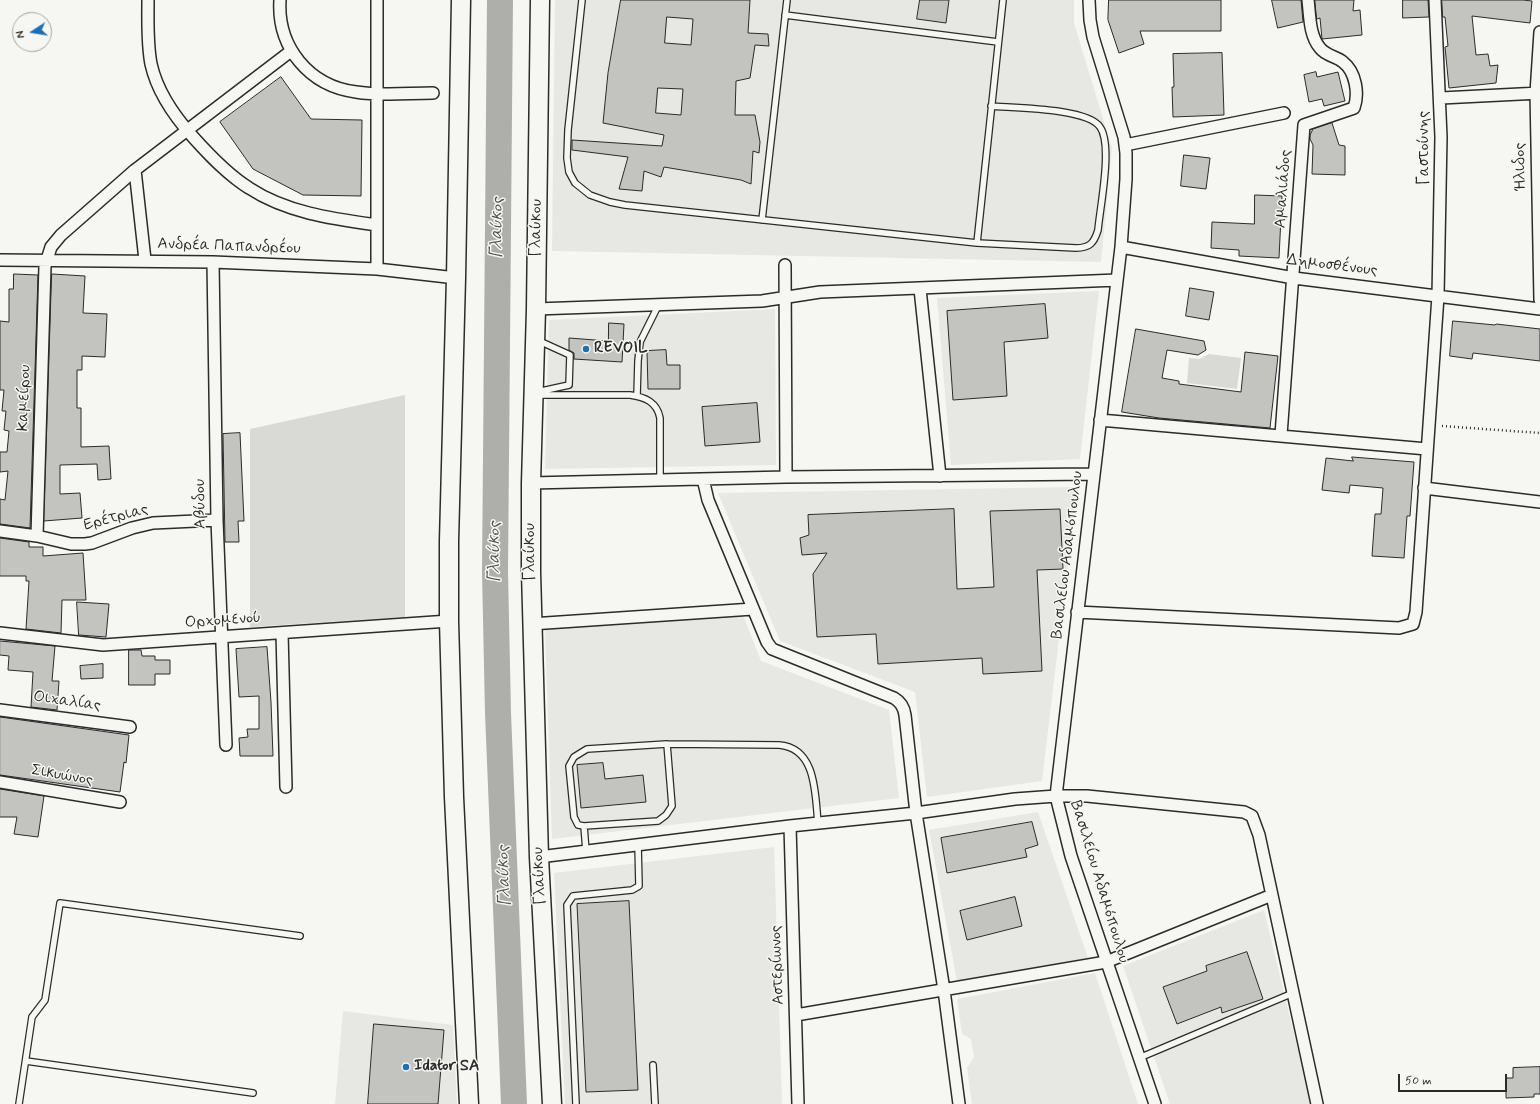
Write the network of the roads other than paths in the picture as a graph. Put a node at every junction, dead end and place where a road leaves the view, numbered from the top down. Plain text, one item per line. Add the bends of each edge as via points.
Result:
1 (148, 0) edge
2 (280, 0) edge
3 (378, 0) edge
4 (462, 0) edge
5 (540, 0) edge
6 (582, 0) edge
7 (787, 0) edge
8 (1003, 0) edge
9 (1090, 0) edge
10 (1308, 0) edge
11 (1435, 0) edge
12 (785, 15) junction
13 (1540, 32) edge
14 (998, 42) junction
15 (291, 51) junction
16 (378, 93) junction
17 (433, 93) dead end
18 (1538, 93) edge
19 (1441, 98) junction
20 (991, 106) junction
21 (1284, 113) dead end
22 (187, 130) junction
23 (1125, 145) junction
24 (135, 170) junction
25 (1539, 195) edge
26 (762, 220) junction
27 (377, 225) junction
28 (977, 243) junction
29 (1121, 247) junction
30 (0, 260) edge
31 (145, 260) junction
32 (46, 261) junction
33 (213, 262) junction
34 (786, 265) dead end
35 (377, 269) junction
36 (456, 278) junction
37 (1294, 278) junction
38 (1117, 280) junction
39 (920, 289) junction
40 (1438, 296) junction
41 (786, 299) junction
42 (1540, 300) edge
43 (658, 306) junction
44 (536, 309) junction
45 (1540, 309) edge
46 (535, 339) junction
47 (533, 394) junction
48 (637, 396) junction
49 (1100, 420) junction
50 (1281, 435) junction
51 (1427, 449) junction
52 (1093, 474) junction
53 (940, 476) junction
54 (786, 477) junction
55 (703, 478) junction
56 (660, 479) junction
57 (531, 483) junction
58 (1424, 488) junction
59 (1540, 502) edge
60 (217, 520) junction
61 (0, 531) edge
62 (37, 536) junction
63 (753, 609) junction
64 (1077, 612) junction
65 (449, 621) junction
66 (531, 624) junction
67 (0, 633) edge
68 (282, 633) junction
69 (222, 636) junction
70 (0, 710) edge
71 (130, 727) dead end
72 (667, 744) junction
73 (226, 745) dead end
74 (0, 782) edge
75 (286, 787) dead end
76 (1056, 796) junction
77 (120, 802) dead end
78 (916, 813) junction
79 (818, 823) junction
80 (584, 826) junction
81 (790, 826) junction
82 (638, 844) junction
83 (586, 851) junction
84 (539, 857) junction
85 (1272, 895) junction
86 (300, 936) dead end
87 (1106, 962) junction
88 (944, 990) junction
89 (1293, 993) junction
90 (796, 1015) junction
91 (1139, 1058) junction
92 (26, 1061) junction
93 (653, 1065) dead end
94 (252, 1093) dead end
95 (20, 1104) edge
96 (469, 1104) edge
97 (552, 1104) edge
98 (576, 1104) edge
99 (655, 1104) edge
100 (798, 1104) edge
101 (959, 1104) edge
102 (1155, 1104) edge
103 (1317, 1104) edge

1 - 22 street via 148,44 151,65 163,94
2 - 15 street via 281,26
3 - 16 street
4 - 36 main road
5 - 44 main road, Γλαύκου
6 - 26 lane via 568,130 567,158 569,172 575,183 590,194 610,202
7 - 12 lane
8 - 14 lane
9 - 23 street, Βασιλείου Αδαμόπουλου via 1093,37
10 - 37 street, Αμαλιάδος via 1316,41 1327,54 1347,66 1352,73 1357,96 1354,108 1304,125
11 - 19 street, Γαστούνης
12 - 14 lane
12 - 26 lane
13 - 18 street, Ήλιδος
14 - 20 lane
15 - 16 street via 306,69 326,82 346,91
15 - 22 street
16 - 17 street
16 - 27 street
18 - 19 street
18 - 25 street, Ήλιδος
19 - 40 street, Γαστούνης
20 - 28 lane
20 - 28 lane via 1076,114 1101,128 1106,151 1098,230 1094,242 1089,246 1076,248
21 - 23 street
22 - 24 street
22 - 27 street via 231,175 258,193 314,214
23 - 29 street, Βασιλείου Αδαμόπουλου via 1126,179
24 - 31 street
24 - 32 street via 55,240
25 - 42 street, Ήλιδος
26 - 28 lane
27 - 35 street
29 - 37 street, Δημοσθένους
29 - 38 street, Βασιλείου Αδαμόπουλου
30 - 32 street, Ανδρέα Παπανδρέου
31 - 32 street, Ανδρέα Παπανδρέου
31 - 33 street, Ανδρέα Παπανδρέου
32 - 62 street, Καμείρου
33 - 35 street, Ανδρέα Παπανδρέου
33 - 60 street, Αβύδου
34 - 41 street
35 - 36 street, Ανδρέα Παπανδρέου
36 - 65 main road
37 - 40 street, Δημοσθένους
37 - 50 street, Αμαλιάδος
38 - 39 street
38 - 49 street, Βασιλείου Αδαμόπουλου
39 - 41 street via 820,292
39 - 53 street
40 - 45 street, Δημοσθένους
40 - 51 street, Γαστούνης
41 - 43 street
41 - 54 street
43 - 44 street
43 - 48 lane via 640,342
44 - 46 main road, Γλαύκου
46 - 47 main road, Γλαύκου
46 - 47 lane via 570,355 570,377 569,385
47 - 48 lane
47 - 57 main road, Γλαύκου
48 - 56 lane via 650,402 659,411
49 - 50 street
49 - 52 street, Βασιλείου Αδαμόπουλου
50 - 51 street
51 - 58 street, Γαστούνης
52 - 53 street
52 - 64 street, Βασιλείου Αδαμόπουλου
53 - 54 street
54 - 55 street
55 - 56 street
55 - 63 street via 708,500
56 - 57 street
57 - 66 main road, Γλαύκου
58 - 59 street
58 - 64 street, Γαστούνης via 1416,612 1412,624 1407,627
60 - 62 street, Ερέτριας via 148,524 85,544 71,544
60 - 69 street, Αβύδου
61 - 62 street, Ερέτριας
63 - 66 street
63 - 78 street via 767,642 774,650 894,698 900,703 905,715
64 - 76 street, Βασιλείου Αδαμόπουλου
65 - 68 street, Ορχομενού
65 - 96 main road via 454,805
66 - 84 main road, Γλαύκου
67 - 69 street, Ορχομενού via 103,645
68 - 69 street, Ορχομενού
68 - 75 street
69 - 73 street, Αβύδου
70 - 71 street, Οιχαλίας
72 - 79 lane via 779,745 791,748 802,757 814,780
72 - 80 lane via 672,806 666,815 658,821
72 - 80 lane via 587,749 574,756 569,766 574,817 578,825
74 - 77 street, Σικυώνος
76 - 78 street
76 - 85 street via 1087,796 1249,813 1259,835
76 - 87 street, Βασιλείου Αδαμόπουλου via 1071,856
78 - 79 street
78 - 88 street
79 - 81 street
80 - 83 lane
81 - 82 street
81 - 90 street, Αστερίωνος
82 - 83 street
82 - 98 lane via 639,886 632,890 573,896 567,905
83 - 84 street
84 - 97 main road, Γλαύκου
85 - 87 street
85 - 89 street
86 - 92 lane via 60,903 45,1000 32,1016
87 - 88 street
87 - 91 street, Βασιλείου Αδαμόπουλου
88 - 90 street
88 - 101 street
89 - 91 lane
89 - 103 street
90 - 100 street, Αστερίωνος
91 - 102 street, Βασιλείου Αδαμόπουλου
92 - 94 lane
92 - 95 lane
93 - 99 lane

